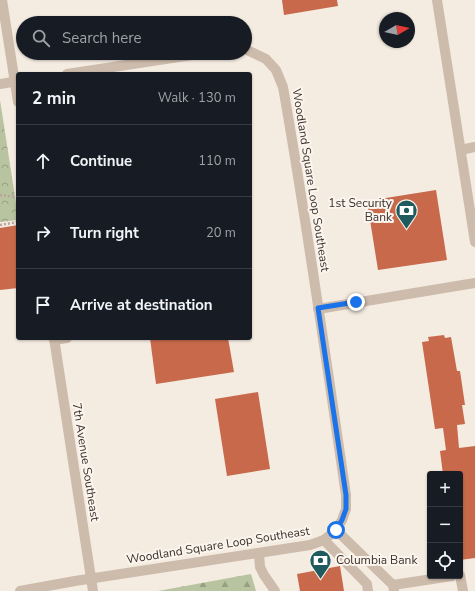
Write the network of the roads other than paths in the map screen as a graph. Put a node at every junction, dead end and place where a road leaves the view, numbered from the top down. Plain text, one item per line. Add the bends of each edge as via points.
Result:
1 (2, 0) edge
2 (437, 0) edge
3 (252, 52) edge
4 (159, 60) edge
5 (80, 72) edge
6 (16, 81) edge
7 (0, 84) edge
8 (475, 148) edge
9 (461, 150) junction
10 (475, 242) edge
11 (475, 283) edge
12 (318, 308) junction
13 (54, 340) edge
14 (336, 530) junction
15 (324, 540) junction
16 (259, 554) junction
17 (91, 579) junction
18 (438, 579) edge
19 (461, 579) edge
20 (394, 588) edge
21 (20, 591) edge
22 (93, 591) edge
23 (275, 591) edge
24 (368, 591) edge
25 (463, 591) edge

1 - 6 street
2 - 9 street
3 - 12 street, Woodland Square Loop Southeast via 266,59 276,70 283,87
4 - 5 street
6 - 7 street
8 - 9 street
9 - 10 street
11 - 12 street
12 - 14 street, Woodland Square Loop Southeast via 346,495 346,509
13 - 17 street, 7th Avenue Southeast
14 - 15 street, Woodland Square Loop Southeast
14 - 20 street
15 - 16 street, Woodland Square Loop Southeast
15 - 24 street via 367,584
16 - 17 street, Woodland Square Loop Southeast
16 - 23 street via 260,567
17 - 21 street, Woodland Square Loop Southeast
17 - 22 street, 7th Avenue Southeast
18 - 20 street
19 - 25 street

